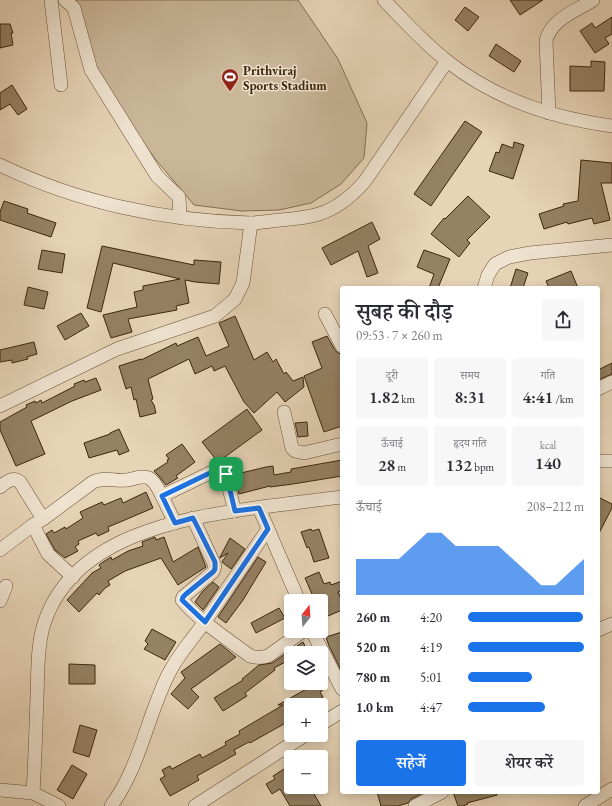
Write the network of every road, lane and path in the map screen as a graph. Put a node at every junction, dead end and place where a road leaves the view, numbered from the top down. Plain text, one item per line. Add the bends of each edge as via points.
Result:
1 (51, 0) edge
2 (65, 0) edge
3 (384, 0) edge
4 (594, 0) edge
5 (446, 61) junction
6 (61, 85) dead end
7 (549, 113) junction
8 (612, 126) edge
9 (0, 164) edge
10 (180, 216) junction
11 (251, 223) junction
12 (612, 245) edge
13 (485, 286) edge
14 (325, 314) dead end
15 (340, 342) edge
16 (612, 382) edge
17 (600, 388) edge
18 (0, 406) edge
19 (284, 412) dead end
20 (340, 444) edge
21 (600, 461) edge
22 (612, 461) edge
23 (0, 486) edge
24 (162, 496) junction
25 (340, 497) edge
26 (259, 508) junction
27 (235, 511) junction
28 (193, 518) junction
29 (38, 522) junction
30 (175, 523) junction
31 (268, 529) junction
32 (0, 550) edge
33 (73, 577) junction
34 (6, 586) dead end
35 (296, 594) edge
36 (0, 601) edge
37 (205, 622) junction
38 (612, 624) edge
39 (600, 629) edge
40 (293, 638) edge
41 (316, 638) edge
42 (340, 684) edge
43 (340, 712) edge
44 (328, 720) edge
45 (294, 742) edge
46 (612, 789) edge
47 (0, 790) edge
48 (32, 793) junction
49 (438, 794) edge
50 (59, 806) edge
51 (111, 806) edge
52 (195, 806) edge
53 (414, 806) edge
54 (585, 806) edge

1 - 6 street
2 - 10 street via 74,8 91,70 157,176 180,197
3 - 5 street
4 - 7 street via 557,22 547,34
5 - 7 street via 499,94
5 - 11 street via 370,175 355,193 319,214
7 - 8 street
9 - 10 street via 80,196 114,205
10 - 11 street
11 - 18 street via 243,283 235,299 215,316 117,350
12 - 13 street via 510,257 495,264
14 - 15 street
16 - 17 street
19 - 20 street via 292,448 295,451 304,453
21 - 22 street
23 - 29 street via 14,479 20,482
24 - 27 street via 220,470 226,474
24 - 29 street via 148,478 122,481 100,479
24 - 30 street
25 - 26 street
26 - 27 street
26 - 31 street
27 - 28 street
28 - 30 street
28 - 37 street via 216,566 213,572 182,600
29 - 32 street
29 - 33 street via 48,554
30 - 33 street via 139,534 113,546 99,554
31 - 35 street
31 - 37 street
33 - 48 street via 49,613 40,643
34 - 36 street
37 - 40 street via 255,658 268,656
37 - 51 street via 188,642 168,675 122,790
38 - 39 street
41 - 42 street
43 - 44 street
45 - 52 street
46 - 54 street
47 - 48 street
48 - 50 street
49 - 53 street

